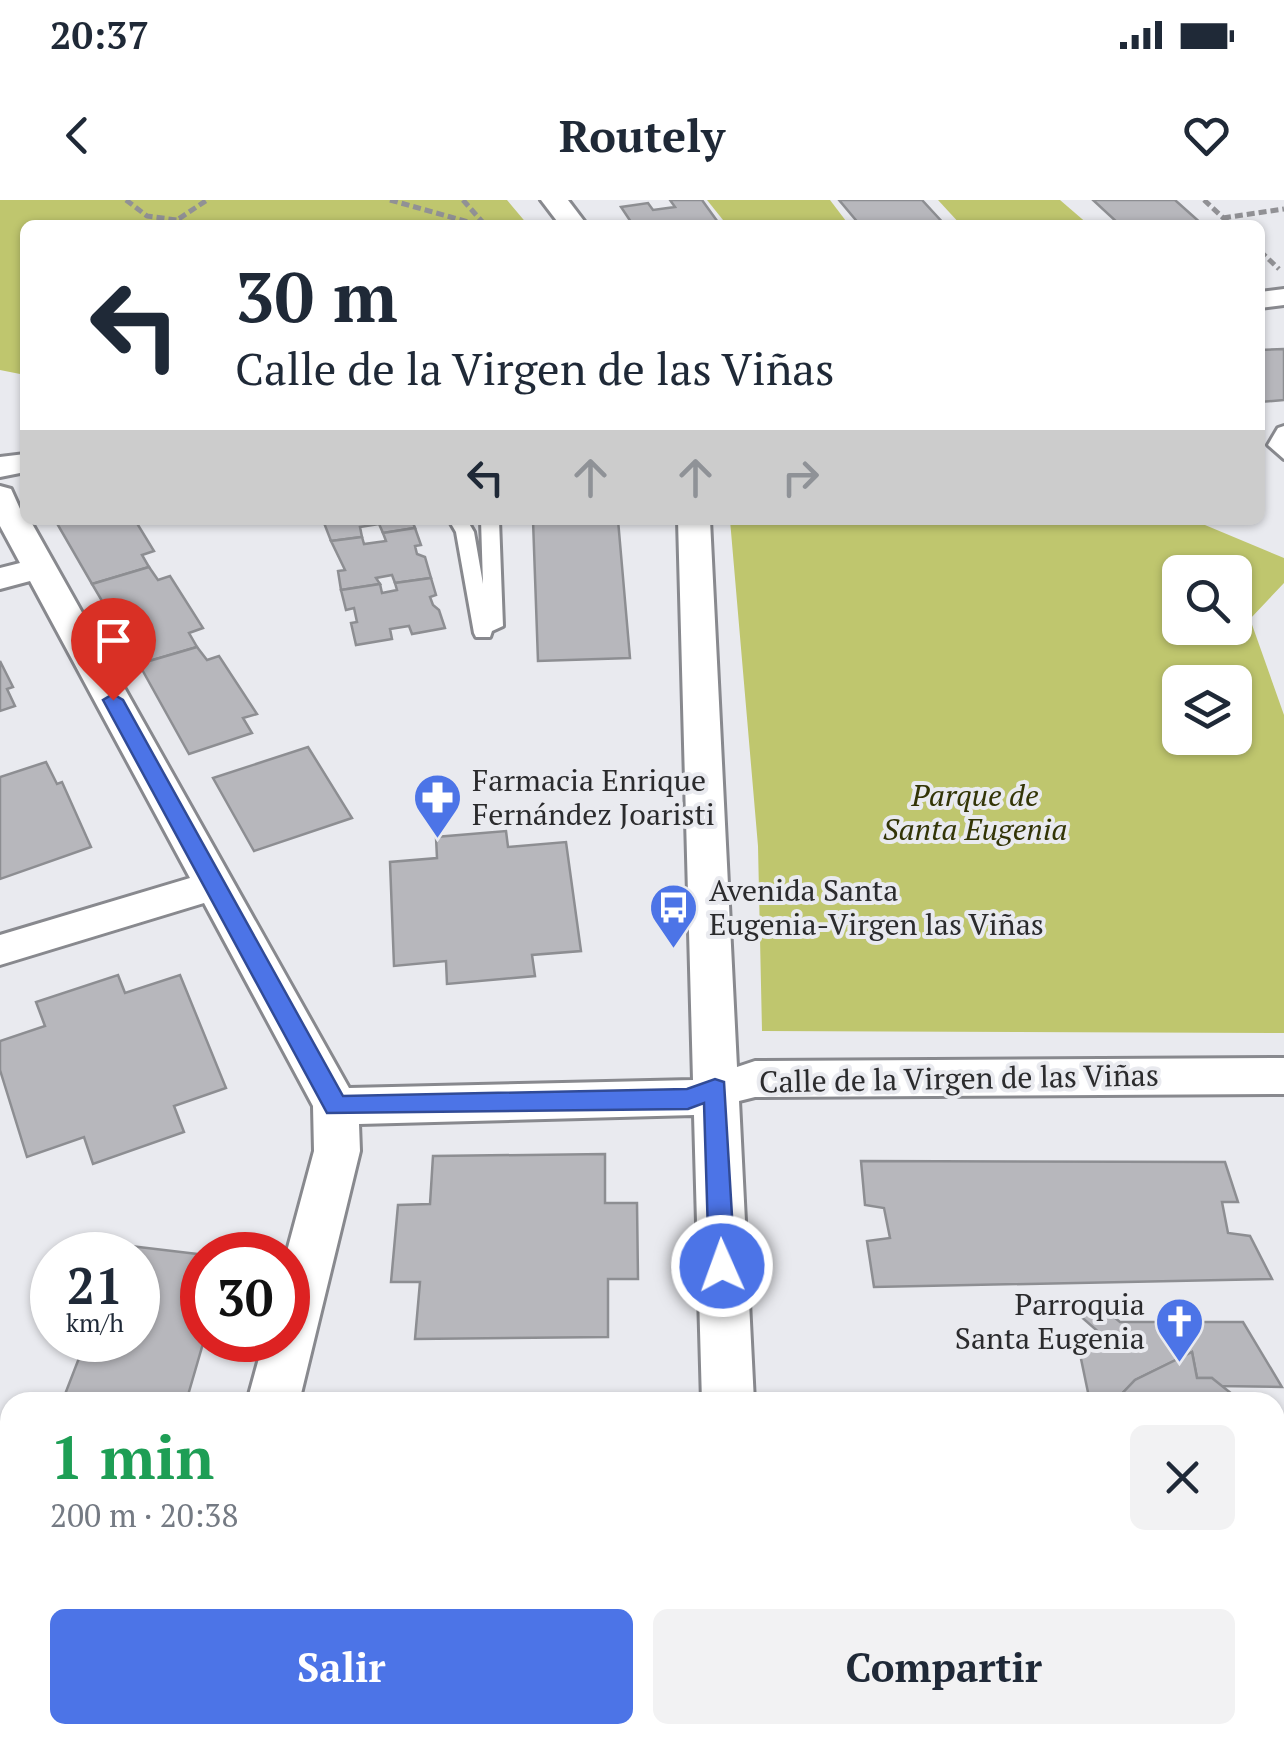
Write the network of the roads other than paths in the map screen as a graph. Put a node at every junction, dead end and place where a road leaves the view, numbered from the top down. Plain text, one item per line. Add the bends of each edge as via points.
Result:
1 (554, 200) edge
2 (570, 220) edge
3 (1284, 431) edge
4 (1284, 454) edge
5 (0, 496) edge
6 (461, 525) edge
7 (490, 525) edge
8 (694, 525) edge
9 (20, 573) edge
10 (215, 885) junction
11 (0, 950) edge
12 (1284, 1076) edge
13 (715, 1089) junction
14 (336, 1106) junction
15 (276, 1392) edge
16 (728, 1392) edge

1 - 2 street
3 - 4 lane via 1276,444
5 - 9 street
6 - 7 lane via 488,634
8 - 13 street
9 - 10 street
10 - 11 street
10 - 14 street
12 - 13 street, Calle de la Virgen de las Viñas via 755,1079
13 - 14 street, Calle de la Virgen de las Viñas via 688,1099
13 - 16 street
14 - 15 street via 337,1151

